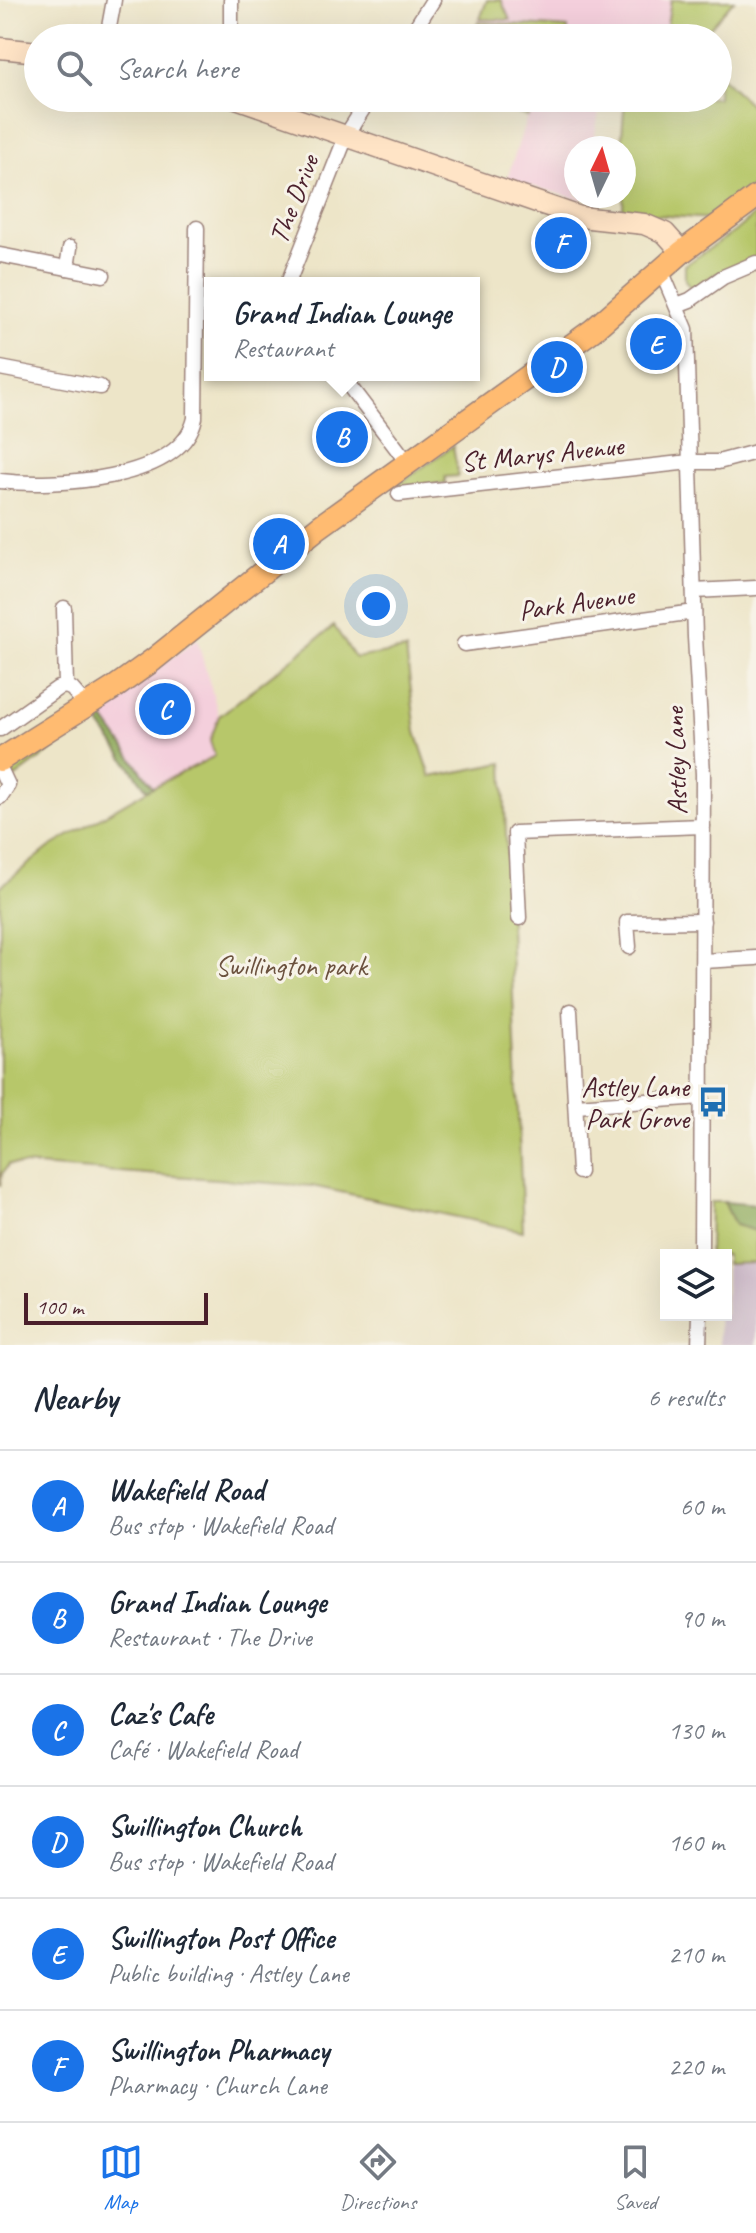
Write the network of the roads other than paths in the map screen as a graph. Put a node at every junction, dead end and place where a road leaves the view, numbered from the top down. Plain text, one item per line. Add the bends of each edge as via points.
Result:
1 (114, 0) edge
2 (231, 0) edge
3 (433, 0) edge
4 (110, 24) edge
5 (231, 24) edge
6 (418, 24) edge
7 (0, 48) edge
8 (24, 51) edge
9 (279, 112) edge
10 (361, 112) edge
11 (347, 134) junction
12 (756, 197) edge
13 (197, 228) dead end
14 (70, 248) dead end
15 (682, 252) junction
16 (0, 255) edge
17 (756, 263) edge
18 (67, 268) junction
19 (661, 270) junction
20 (103, 275) dead end
21 (290, 277) edge
22 (203, 294) edge
23 (677, 305) junction
24 (63, 361) dead end
25 (0, 368) edge
26 (60, 378) junction
27 (346, 381) edge
28 (100, 387) dead end
29 (756, 452) edge
30 (407, 462) junction
31 (690, 462) junction
32 (0, 481) edge
33 (385, 493) junction
34 (756, 588) edge
35 (694, 591) junction
36 (64, 608) dead end
37 (694, 612) junction
38 (464, 644) dead end
39 (66, 686) junction
40 (86, 705) junction
41 (0, 729) edge
42 (0, 760) edge
43 (0, 768) edge
44 (0, 797) edge
45 (703, 826) junction
46 (519, 918) dead end
47 (703, 921) junction
48 (629, 947) dead end
49 (756, 958) edge
50 (703, 961) junction
51 (570, 1011) dead end
52 (702, 1097) junction
53 (576, 1106) junction
54 (579, 1172) dead end
55 (701, 1249) edge
56 (700, 1321) edge
57 (699, 1345) edge

1 - 4 street
2 - 5 street
3 - 6 street
7 - 8 street
9 - 11 street
10 - 11 street, The Drive
11 - 15 street via 580,217 644,224 665,233
11 - 21 street, The Drive
12 - 15 main road
13 - 22 street
14 - 18 street
15 - 19 main road
16 - 18 street
17 - 23 street
18 - 20 street
19 - 23 street, Astley Lane
19 - 30 main road via 593,330
22 - 32 street via 195,418 185,442 161,458 102,478 45,484
23 - 31 street, Astley Lane via 686,329
24 - 26 street
25 - 26 street
26 - 28 street
27 - 30 street
29 - 31 street, St Marys Avenue via 718,462
30 - 33 main road
31 - 33 street, St Marys Avenue
31 - 35 street, Astley Lane
33 - 40 main road via 319,527 153,660
34 - 35 street
35 - 37 street, Astley Lane
36 - 39 street
37 - 38 street, Park Avenue
37 - 45 street, Astley Lane
39 - 40 street
39 - 41 street
40 - 42 main road
43 - 44 street via 8,785
45 - 46 street via 515,833
45 - 47 street, Astley Lane
47 - 48 street via 627,922
47 - 50 street, Astley Lane
49 - 50 street
50 - 52 street, Astley Lane
51 - 53 street
52 - 53 street
52 - 55 street, Astley Lane
53 - 54 street
56 - 57 street

